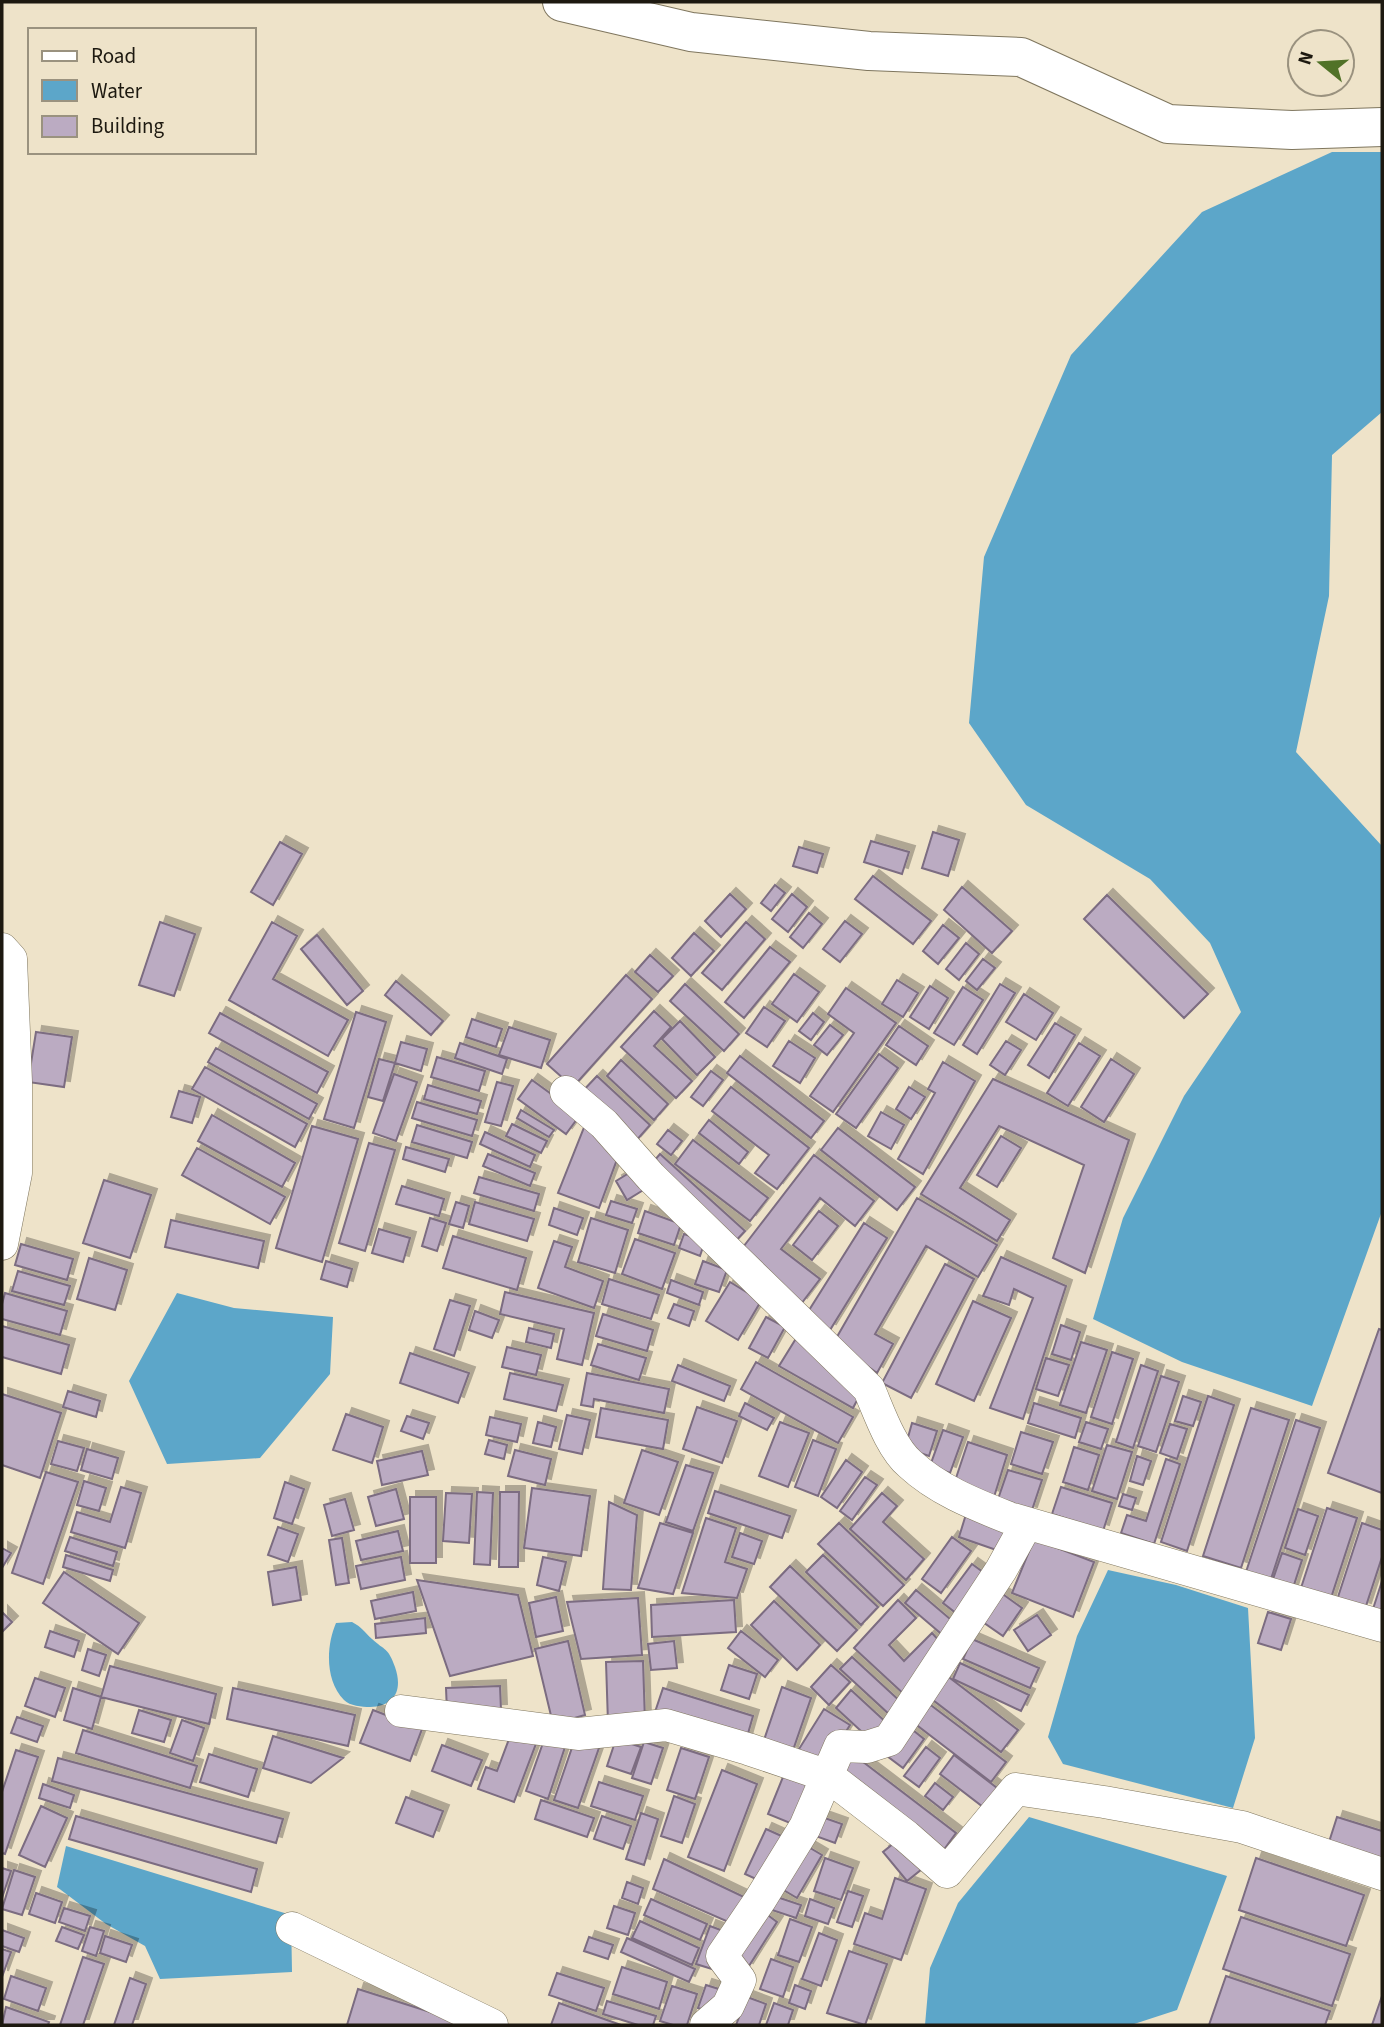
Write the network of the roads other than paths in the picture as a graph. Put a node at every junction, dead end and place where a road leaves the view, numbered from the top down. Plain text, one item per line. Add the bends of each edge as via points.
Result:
1 (562, 2) edge
2 (1382, 127) edge
3 (2, 949) edge
4 (566, 1092) dead end
5 (2, 1244) edge
6 (1027, 1523) junction
7 (1382, 1626) edge
8 (401, 1711) dead end
9 (828, 1776) junction
10 (1382, 1874) edge
11 (292, 1928) dead end
12 (492, 2025) edge
13 (706, 2025) edge

1 - 2 street via 691,32 869,51 1021,57 1168,124 1292,130
3 - 5 street via 12,959 16,1173
4 - 6 street via 604,1124 651,1177 869,1389 908,1464 956,1496
6 - 7 street
6 - 9 street via 889,1740 867,1747 840,1746
8 - 9 street via 578,1734 666,1726
9 - 10 street via 947,1872 1016,1789 1242,1826
9 - 13 street via 804,1827 722,1956 740,1980 728,2006
11 - 12 street

